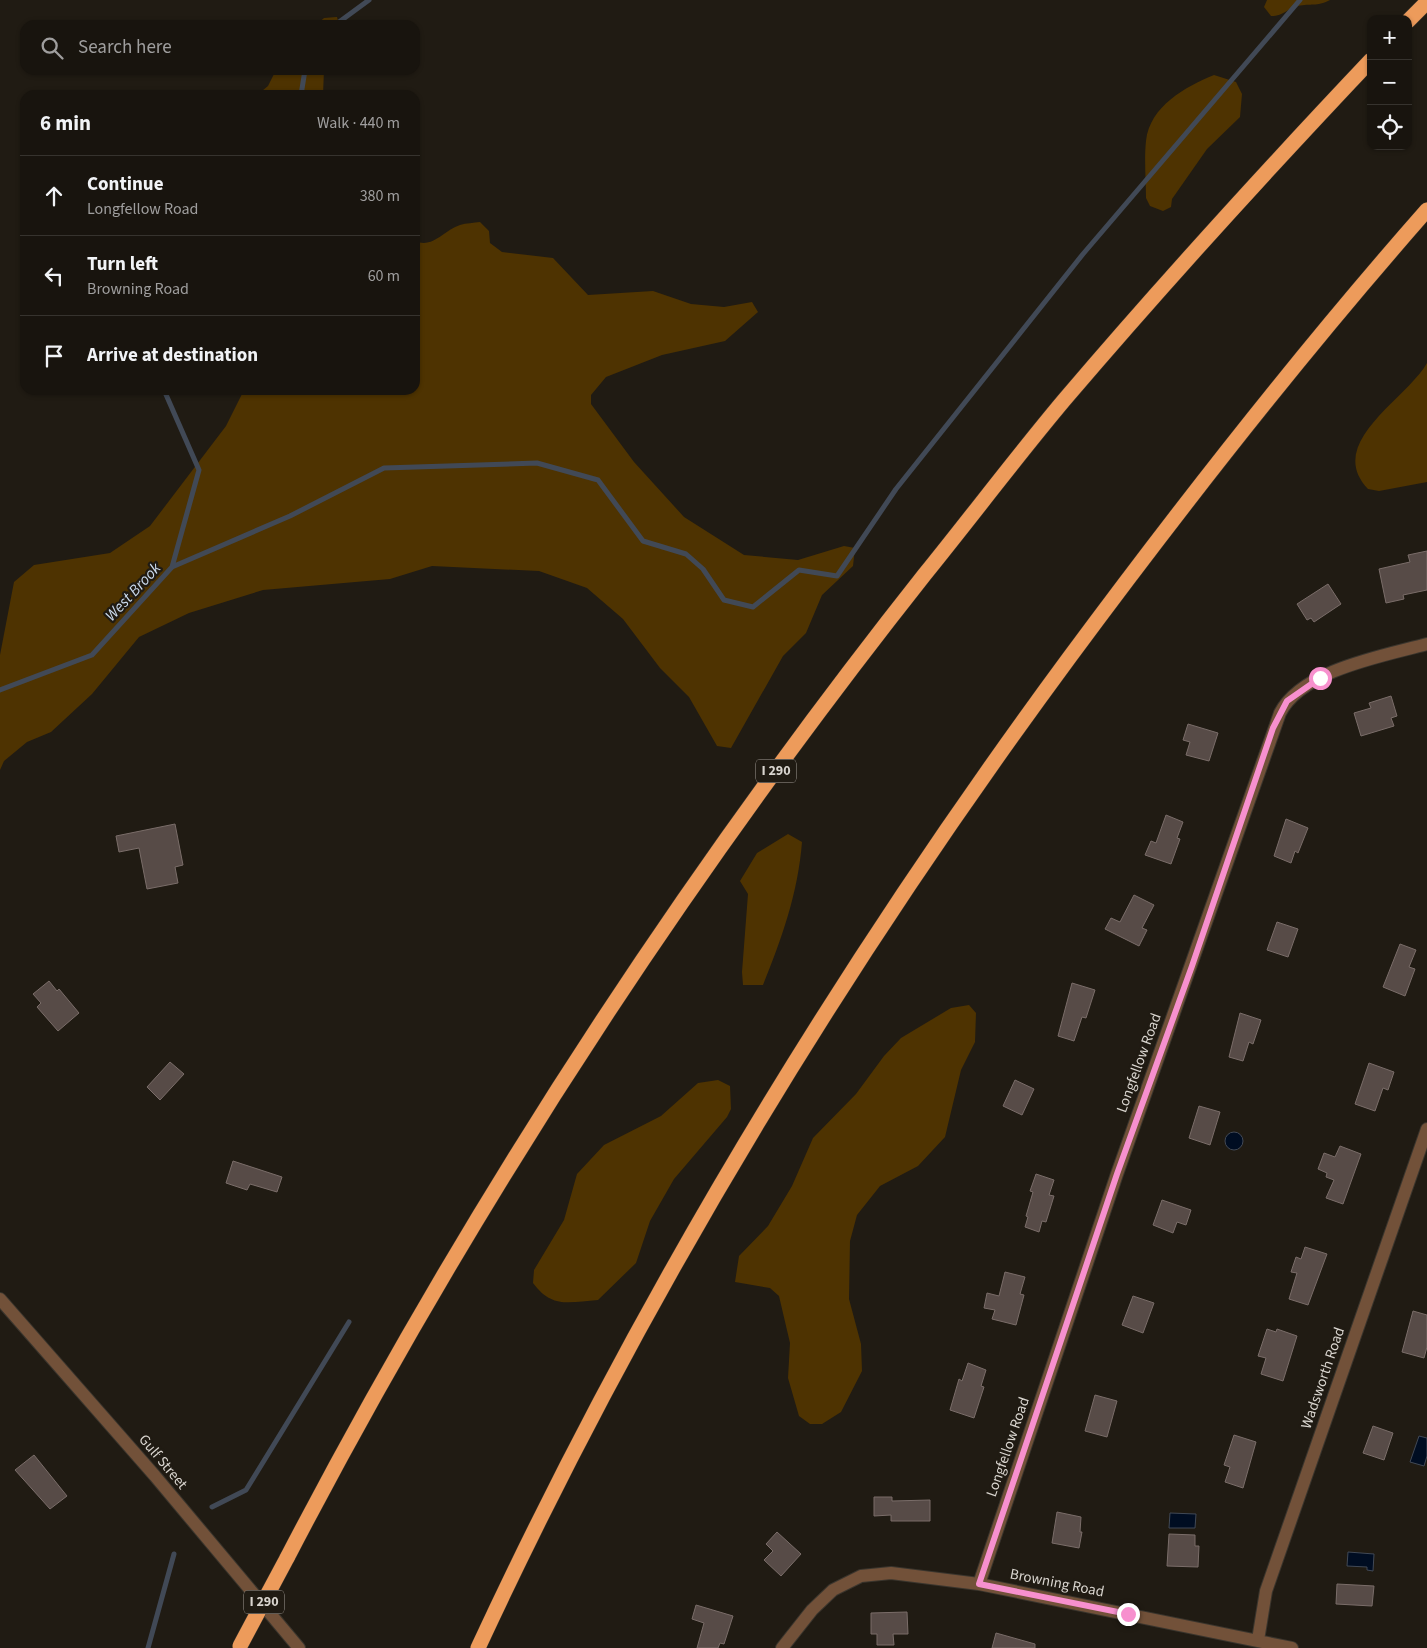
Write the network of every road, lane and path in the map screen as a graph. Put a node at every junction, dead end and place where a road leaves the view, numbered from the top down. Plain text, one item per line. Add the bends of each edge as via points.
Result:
1 (1427, 2) edge
2 (1412, 17) edge
3 (1367, 64) edge
4 (1427, 210) edge
5 (1427, 644) edge
6 (1427, 1128) edge
7 (0, 1299) edge
8 (979, 1584) junction
9 (1258, 1640) junction
10 (240, 1647) edge
11 (299, 1648) edge
12 (478, 1648) edge
13 (782, 1648) edge
14 (1292, 1648) edge

1 - 2 highway
3 - 10 highway, I 290, bridge via 1223,219 1064,401 889,620 758,795 591,1036 526,1140 419,1316 339,1458
4 - 12 highway via 1263,405 1124,584 1022,721 869,946 774,1098 623,1360 520,1558
5 - 8 street, Longfellow Road via 1327,674 1292,696 1280,713 1117,1174
6 - 9 street, Wadsworth Road via 1266,1591
7 - 11 street, Gulf Street via 155,1476
8 - 9 street, Browning Road
8 - 13 street, Browning Road via 891,1573 861,1576 833,1590 817,1603
9 - 14 street, Browning Road

